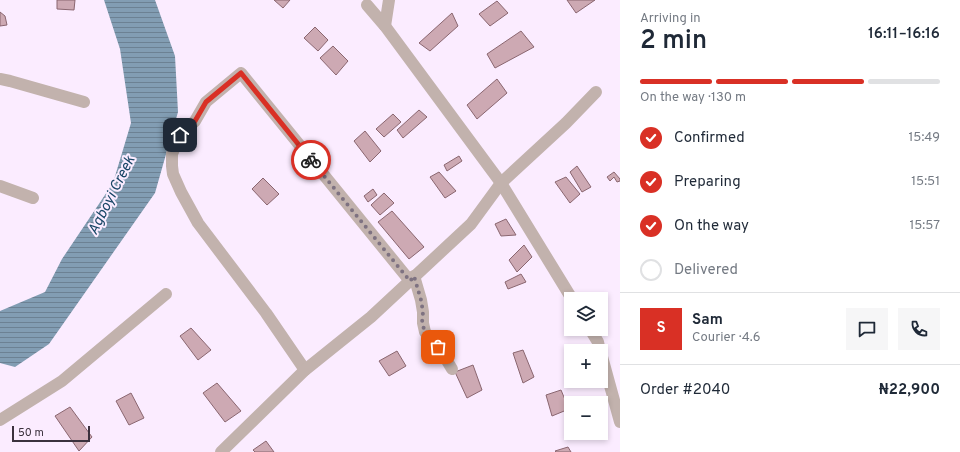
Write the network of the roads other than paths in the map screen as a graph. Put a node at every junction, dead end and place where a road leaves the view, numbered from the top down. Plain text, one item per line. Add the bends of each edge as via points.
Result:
1 (389, 0) edge
2 (367, 5) dead end
3 (385, 26) junction
4 (0, 79) edge
5 (596, 92) dead end
6 (84, 102) dead end
7 (501, 183) junction
8 (0, 186) edge
9 (33, 198) dead end
10 (412, 278) junction
11 (568, 292) edge
12 (166, 294) dead end
13 (452, 369) dead end
14 (305, 370) junction
15 (608, 378) edge
16 (0, 420) edge
17 (620, 422) edge
18 (221, 452) edge

1 - 3 street
2 - 3 street
3 - 7 street
4 - 6 street
5 - 7 street
7 - 10 street via 471,224
7 - 11 street
8 - 9 street
10 - 13 street via 421,300 425,332
10 - 14 street via 371,317
10 - 14 street via 241,73 206,102 195,121 180,135 172,154 173,174 198,223 266,313
12 - 16 street via 62,381
14 - 18 street
15 - 17 street

